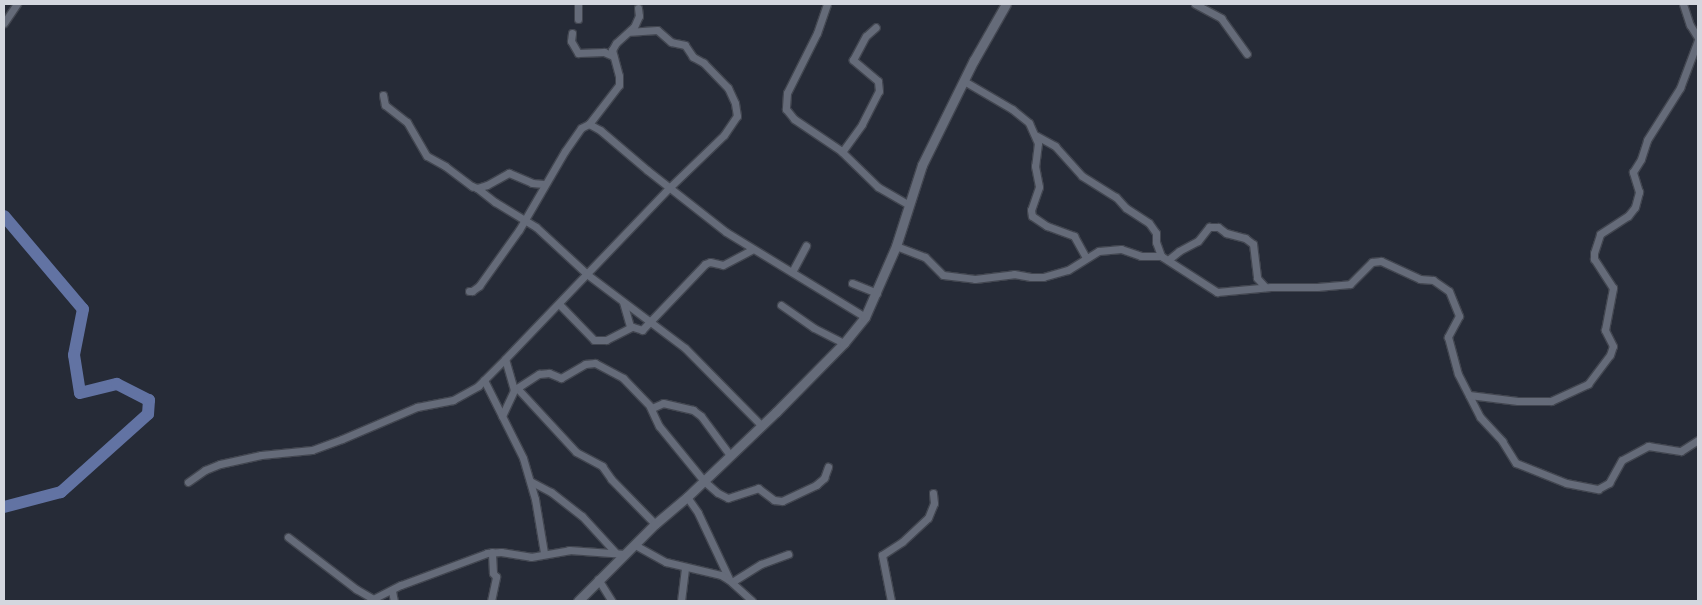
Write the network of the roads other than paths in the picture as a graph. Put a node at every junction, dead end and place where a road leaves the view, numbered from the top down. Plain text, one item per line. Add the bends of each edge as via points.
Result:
1 (17, 4) edge
2 (578, 4) edge
3 (827, 4) edge
4 (1006, 4) edge
5 (1195, 4) edge
6 (1683, 4) edge
7 (638, 8) dead end
8 (578, 19) dead end
9 (4, 23) edge
10 (876, 27) dead end
11 (631, 32) junction
12 (572, 33) dead end
13 (1698, 39) edge
14 (1246, 54) dead end
15 (613, 56) junction
16 (964, 81) junction
17 (383, 95) dead end
18 (590, 124) junction
19 (1037, 136) junction
20 (842, 152) junction
21 (544, 184) junction
22 (477, 188) junction
23 (669, 188) junction
24 (908, 204) junction
25 (525, 219) junction
26 (806, 246) dead end
27 (896, 246) junction
28 (753, 250) junction
29 (1161, 256) junction
30 (1086, 258) junction
31 (1168, 260) junction
32 (792, 272) junction
33 (588, 275) junction
34 (852, 283) dead end
35 (1265, 287) junction
36 (469, 291) dead end
37 (877, 293) junction
38 (623, 302) junction
39 (559, 304) junction
40 (781, 305) dead end
41 (865, 316) junction
42 (650, 324) junction
43 (632, 327) junction
44 (844, 343) junction
45 (505, 359) junction
46 (484, 380) junction
47 (516, 389) junction
48 (1468, 395) junction
49 (650, 406) junction
50 (502, 416) junction
51 (761, 425) junction
52 (1698, 440) edge
53 (730, 455) junction
54 (828, 466) dead end
55 (530, 481) junction
56 (704, 481) junction
57 (188, 482) dead end
58 (933, 493) dead end
59 (687, 497) junction
60 (656, 524) junction
61 (288, 537) dead end
62 (635, 545) junction
63 (492, 552) junction
64 (544, 553) junction
65 (615, 553) junction
66 (625, 554) junction
67 (788, 554) dead end
68 (685, 567) junction
69 (598, 579) junction
70 (731, 581) junction
71 (392, 591) junction
72 (360, 592) junction
73 (376, 600) edge
74 (361, 601) edge
75 (394, 601) edge
76 (491, 601) edge
77 (578, 601) edge
78 (612, 601) edge
79 (681, 601) edge
80 (752, 601) edge
81 (891, 601) edge

1 - 9 street
2 - 8 street
3 - 20 street via 817,33 786,93 786,109 794,119
4 - 16 street
5 - 14 street via 1221,18
6 - 13 street
7 - 11 street via 638,20
10 - 20 street via 866,36 854,60 880,83 879,91
11 - 15 street via 616,43
11 - 23 street via 657,30 672,42 685,45 693,57 723,81 738,116 704,156
12 - 15 street via 573,46 578,53 604,52
13 - 48 street via 1680,88 1647,140 1633,172 1640,193 1635,207 1628,216 1600,234 1596,245 1594,259 1613,288 1605,330 1614,346 1610,355 1588,384 1551,401
15 - 18 street via 619,85
16 - 19 street via 1020,114
16 - 24 street via 922,164
17 - 22 street via 385,105 407,122 427,156
18 - 21 street via 581,128
18 - 23 street
19 - 29 street via 1055,146 1082,176 1149,223 1156,233
19 - 30 street via 1035,166 1038,187 1032,216 1046,226 1074,236
20 - 24 street via 878,187
21 - 22 street via 532,183 509,173
21 - 25 street
22 - 25 street
23 - 28 street
23 - 33 street
24 - 27 street
25 - 33 street
25 - 36 street via 479,286
26 - 32 street
27 - 30 street via 925,257 943,275 965,279 1014,274 1043,277 1068,270
27 - 37 street
28 - 32 street
28 - 42 street via 723,265 705,264
29 - 30 street via 1111,249
29 - 31 street
31 - 35 street via 1217,292
31 - 35 street via 1198,240 1209,227 1218,227 1253,244 1257,278
32 - 41 street
33 - 38 street
33 - 39 street
34 - 37 street
35 - 48 street via 1350,284 1377,261 1420,279 1435,281 1449,291 1459,314 1448,338
37 - 41 street
38 - 42 street
38 - 43 street
39 - 43 street via 594,340 606,340
39 - 45 street
40 - 44 street via 814,328
41 - 44 street
42 - 43 street via 640,331
42 - 51 street via 701,362
44 - 51 street
45 - 46 street
45 - 47 street
46 - 50 street
46 - 57 street via 453,400 417,407 312,450 261,455 220,464 204,470
47 - 49 street via 543,373 561,378 585,364 595,363 623,378
47 - 50 street
47 - 60 street via 576,452 602,466
48 - 52 street via 1513,461 1566,483 1593,489 1609,482 1622,460 1648,446 1681,451
49 - 53 street via 655,408 663,403 693,410
49 - 56 street via 665,433
50 - 55 street via 519,447
51 - 53 street
53 - 56 street
54 - 56 street via 821,481 782,501 774,500 758,488 728,498
55 - 64 street
55 - 65 street via 556,494 582,516
56 - 59 street
58 - 81 street via 934,503 928,518 882,556
59 - 60 street
59 - 70 street
60 - 62 street
61 - 72 street
62 - 66 street
62 - 68 street via 660,560
63 - 64 street via 522,557
63 - 71 street
63 - 76 street via 496,577
64 - 65 street via 569,550
65 - 66 street
66 - 69 street
67 - 70 street via 761,564
68 - 70 street
68 - 79 street
69 - 77 street
69 - 78 street
70 - 80 street
71 - 73 street
71 - 75 street
72 - 73 street
72 - 74 street

